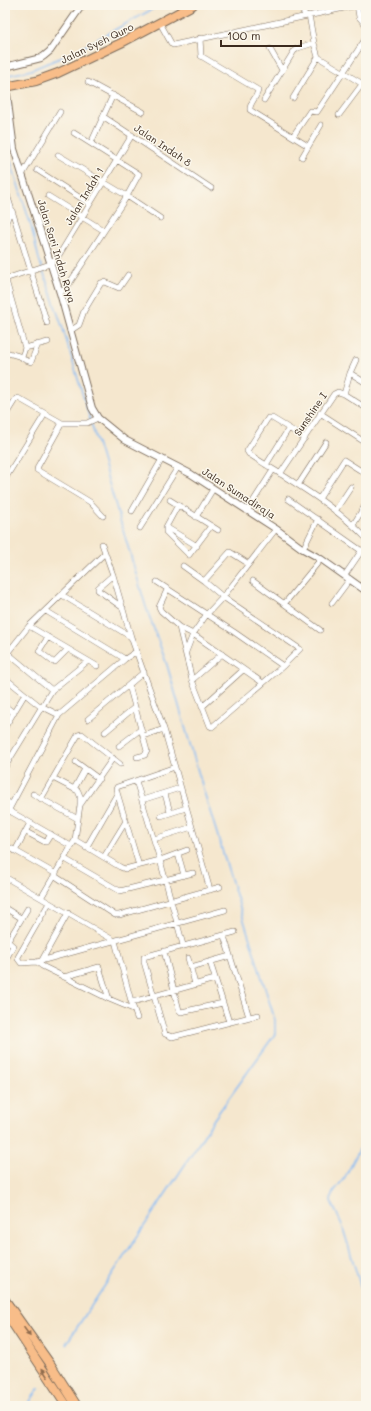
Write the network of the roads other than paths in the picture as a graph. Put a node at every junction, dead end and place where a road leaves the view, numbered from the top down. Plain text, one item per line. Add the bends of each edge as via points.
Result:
1 (82, 5) edge
2 (193, 5) edge
3 (292, 5) edge
4 (358, 5) edge
5 (308, 16) junction
6 (160, 23) junction
7 (366, 25) edge
8 (200, 38) junction
9 (366, 38) edge
10 (314, 43) junction
11 (270, 49) dead end
12 (318, 57) junction
13 (5, 67) edge
14 (282, 70) junction
15 (343, 73) junction
16 (366, 79) edge
17 (88, 82) dead end
18 (364, 85) edge
19 (5, 87) edge
20 (113, 95) junction
21 (293, 98) dead end
22 (264, 100) dead end
23 (60, 112) dead end
24 (143, 112) dead end
25 (339, 115) dead end
26 (7, 116) edge
27 (104, 117) junction
28 (321, 125) dead end
29 (74, 133) dead end
30 (132, 135) junction
31 (293, 136) junction
32 (91, 143) junction
33 (308, 146) junction
34 (58, 155) dead end
35 (302, 157) dead end
36 (117, 159) junction
37 (37, 170) dead end
38 (22, 175) junction
39 (103, 182) junction
40 (5, 188) edge
41 (211, 188) dead end
42 (48, 196) dead end
43 (127, 196) junction
44 (90, 204) junction
45 (11, 208) junction
46 (6, 218) edge
47 (83, 218) junction
48 (160, 218) dead end
49 (5, 225) edge
50 (103, 230) junction
51 (49, 265) junction
52 (34, 269) junction
53 (128, 275) dead end
54 (5, 278) edge
55 (60, 293) junction
56 (48, 323) dead end
57 (70, 332) junction
58 (48, 342) dead end
59 (38, 344) junction
60 (25, 348) junction
61 (5, 352) edge
62 (22, 357) junction
63 (356, 360) dead end
64 (350, 373) junction
65 (366, 383) edge
66 (344, 394) junction
67 (366, 407) edge
68 (45, 414) junction
69 (320, 414) junction
70 (5, 416) edge
71 (96, 420) junction
72 (62, 423) junction
73 (290, 428) junction
74 (305, 438) junction
75 (326, 442) dead end
76 (366, 443) edge
77 (162, 460) junction
78 (266, 465) junction
79 (178, 467) junction
80 (273, 470) junction
81 (280, 474) junction
82 (366, 474) edge
83 (5, 479) edge
84 (298, 485) junction
85 (351, 487) dead end
86 (213, 489) junction
87 (288, 499) dead end
88 (319, 499) junction
89 (170, 500) dead end
90 (366, 504) edge
91 (178, 505) junction
92 (132, 511) dead end
93 (247, 511) junction
94 (335, 511) junction
95 (103, 516) dead end
96 (196, 517) junction
97 (318, 519) junction
98 (353, 525) junction
99 (211, 526) junction
100 (166, 527) junction
101 (140, 528) dead end
102 (276, 529) junction
103 (218, 530) dead end
104 (366, 538) edge
105 (102, 544) dead end
106 (197, 546) junction
107 (303, 548) junction
108 (364, 552) edge
109 (105, 553) junction
110 (321, 559) junction
111 (249, 564) junction
112 (183, 566) dead end
113 (113, 575) junction
114 (348, 577) junction
115 (204, 581) junction
116 (253, 581) dead end
117 (157, 582) dead end
118 (167, 590) junction
119 (366, 591) edge
120 (62, 595) junction
121 (222, 597) junction
122 (332, 603) dead end
123 (285, 604) junction
124 (123, 608) junction
125 (46, 611) junction
126 (206, 614) junction
127 (29, 626) junction
128 (179, 626) junction
129 (320, 630) dead end
130 (193, 634) junction
131 (48, 637) junction
132 (131, 637) junction
133 (68, 649) junction
134 (137, 651) junction
135 (186, 653) junction
136 (222, 654) junction
137 (125, 659) junction
138 (88, 660) junction
139 (97, 666) dead end
140 (283, 666) junction
141 (243, 670) junction
142 (144, 672) junction
143 (5, 678) edge
144 (192, 680) junction
145 (262, 683) junction
146 (129, 685) junction
147 (52, 690) junction
148 (25, 694) junction
149 (5, 706) edge
150 (41, 706) junction
151 (135, 707) junction
152 (202, 707) junction
153 (14, 713) junction
154 (59, 715) junction
155 (88, 719) dead end
156 (5, 727) edge
157 (141, 729) junction
158 (164, 729) junction
159 (105, 732) dead end
160 (143, 736) junction
161 (119, 746) dead end
162 (137, 757) dead end
163 (113, 758) junction
164 (76, 762) dead end
165 (120, 764) dead end
166 (5, 767) edge
167 (175, 767) junction
168 (85, 769) junction
169 (53, 778) junction
170 (99, 779) junction
171 (136, 781) junction
172 (180, 788) junction
173 (74, 789) junction
174 (33, 794) dead end
175 (117, 794) junction
176 (165, 794) junction
177 (41, 799) junction
178 (142, 800) junction
179 (5, 801) edge
180 (12, 804) junction
181 (80, 805) junction
182 (186, 808) junction
183 (8, 810) junction
184 (170, 812) junction
185 (161, 816) dead end
186 (5, 817) edge
187 (78, 819) junction
188 (126, 821) junction
189 (30, 823) junction
190 (192, 827) junction
191 (26, 832) junction
192 (50, 834) junction
193 (154, 838) junction
194 (75, 840) junction
195 (5, 845) edge
196 (71, 846) junction
197 (86, 848) junction
198 (187, 850) dead end
199 (15, 851) junction
200 (178, 854) junction
201 (104, 857) junction
202 (64, 859) junction
203 (160, 860) junction
204 (139, 866) junction
205 (193, 873) dead end
206 (55, 875) junction
207 (184, 875) junction
208 (5, 877) edge
209 (166, 880) junction
210 (220, 887) dead end
211 (210, 890) junction
212 (41, 898) junction
213 (172, 901) junction
214 (49, 903) junction
215 (5, 908) edge
216 (28, 908) dead end
217 (226, 910) dead end
218 (68, 913) junction
219 (21, 918) junction
220 (177, 923) junction
221 (235, 932) dead end
222 (224, 936) junction
223 (7, 940) edge
224 (115, 941) junction
225 (183, 945) junction
226 (164, 951) junction
227 (230, 956) junction
228 (188, 958) dead end
229 (5, 961) edge
230 (40, 961) junction
231 (210, 962) junction
232 (191, 967) junction
233 (64, 977) junction
234 (215, 979) junction
235 (195, 984) junction
236 (174, 990) junction
237 (154, 996) junction
238 (108, 999) junction
239 (130, 1001) junction
240 (223, 1003) junction
241 (133, 1009) junction
242 (258, 1015) dead end
243 (249, 1017) junction
244 (137, 1018) dead end
245 (229, 1022) junction
246 (5, 1300) edge
247 (5, 1312) edge
248 (61, 1380) junction
249 (54, 1386) junction
250 (67, 1406) edge
251 (77, 1406) edge

1 - 13 street via 44,56
2 - 6 main road, Jalan Syeh Quro
3 - 5 street
4 - 5 street
4 - 7 street via 359,17
5 - 8 street
5 - 10 street
6 - 8 street via 172,44
6 - 19 main road, Jalan Syeh Quro via 58,72 36,81
8 - 31 street via 201,56 258,90 249,107 250,110
9 - 15 street
10 - 12 street
10 - 14 street via 296,50
11 - 14 street
12 - 15 street
12 - 21 street
14 - 22 street
15 - 18 street
15 - 31 street via 317,112 310,110
16 - 18 street
17 - 20 street
18 - 25 street
19 - 26 street, Jalan Sari Indah Raya
20 - 24 street
20 - 27 street
23 - 38 street
26 - 38 street, Jalan Sari Indah Raya
27 - 30 street, Jalan Indah 8
27 - 32 street
28 - 33 street
29 - 32 street
30 - 36 street, Jalan Indah 1
30 - 41 street, Jalan Indah 8
31 - 33 street
32 - 36 street
33 - 35 street
34 - 39 street
36 - 39 street, Jalan Indah 1
36 - 43 street via 139,174
37 - 44 street
38 - 51 street, Jalan Sari Indah Raya
39 - 43 street
39 - 44 street, Jalan Indah 1
40 - 45 street
42 - 47 street
43 - 48 street
43 - 50 street
44 - 47 street, Jalan Indah 1
45 - 46 street
45 - 52 street
46 - 49 street
47 - 50 street
47 - 51 street, Jalan Indah 1 via 59,255
50 - 55 street via 67,287
51 - 52 street
51 - 55 street, Jalan Sari Indah Raya
52 - 54 street
52 - 56 street
53 - 57 street via 119,288 105,282 101,283 84,311 79,325
54 - 60 street
55 - 57 street, Jalan Sari Indah Raya
57 - 71 street, Jalan Sari Indah Raya
58 - 59 street
59 - 60 street
59 - 62 street via 31,362 23,360
60 - 62 street
61 - 62 street
63 - 64 street
64 - 65 street
64 - 66 street
66 - 67 street
66 - 69 street, Sunshine I via 338,392 332,396
68 - 70 street via 17,398
68 - 72 street
68 - 83 street
69 - 74 street, Sunshine I
69 - 76 street
71 - 72 street via 87,423
71 - 77 street, Jalan Sumadiraja via 125,440
72 - 95 street via 37,470 86,499
73 - 74 street
73 - 78 street
73 - 78 street via 268,418 248,449 249,454
74 - 81 street, Sunshine I
75 - 84 street
77 - 79 street, Jalan Sumadiraja
77 - 92 street
78 - 80 street
79 - 86 street, Jalan Sumadiraja
79 - 101 street
80 - 81 street
80 - 93 street
81 - 84 street
82 - 88 street via 344,460
84 - 88 street
85 - 94 street
86 - 93 street, Jalan Sumadiraja
86 - 96 street
87 - 97 street
88 - 94 street
89 - 91 street
90 - 98 street
91 - 96 street
91 - 100 street
93 - 102 street, Jalan Sumadiraja
94 - 98 street
96 - 99 street
97 - 107 street
97 - 108 street
98 - 104 street
99 - 103 street
99 - 106 street
100 - 106 street
100 - 106 street via 167,534 189,555
102 - 107 street, Jalan Sumadiraja
102 - 111 street
105 - 109 street
107 - 110 street, Jalan Sumadiraja
108 - 114 street
109 - 113 street
109 - 120 street
110 - 114 street, Jalan Sumadiraja
110 - 123 street
111 - 115 street via 230,552
111 - 121 street
112 - 115 street
113 - 124 street
113 - 124 street via 98,590
114 - 119 street, Jalan Sumadiraja
114 - 122 street
115 - 121 street
116 - 123 street
117 - 118 street
118 - 126 street
118 - 128 street via 160,610
120 - 125 street
120 - 132 street
121 - 126 street
121 - 140 street via 300,648
123 - 129 street
124 - 132 street
125 - 127 street
125 - 137 street
126 - 130 street
126 - 140 street
127 - 131 street
127 - 147 street via 8,653
128 - 130 street
128 - 135 street
130 - 135 street
130 - 136 street
131 - 133 street
131 - 133 street via 39,650 53,662
132 - 134 street
133 - 138 street
134 - 137 street
134 - 142 street
135 - 144 street
136 - 141 street
136 - 144 street
137 - 154 street
138 - 139 street
138 - 147 street
140 - 145 street
141 - 145 street
141 - 152 street
142 - 146 street
142 - 158 street
143 - 148 street
144 - 152 street
145 - 152 street via 213,727 210,726
146 - 151 street
146 - 155 street
147 - 150 street
148 - 150 street
148 - 153 street
149 - 153 street
150 - 154 street
150 - 166 street
151 - 157 street
151 - 159 street
153 - 156 street
154 - 180 street
157 - 160 street
157 - 161 street
158 - 160 street
158 - 167 street
160 - 162 street via 147,751 145,755
163 - 165 street
163 - 169 street via 80,734
163 - 170 street
164 - 168 street
167 - 171 street
167 - 172 street
168 - 170 street
168 - 173 street
169 - 173 street
169 - 177 street
170 - 181 street
171 - 175 street via 117,788
171 - 178 street
172 - 176 street
172 - 182 street
173 - 181 street via 79,794
174 - 177 street
175 - 188 street
175 - 197 street
176 - 178 street
176 - 184 street
177 - 187 street
178 - 193 street
179 - 180 street
180 - 183 street
181 - 187 street
182 - 184 street
182 - 190 street
183 - 186 street
183 - 189 street
184 - 185 street
187 - 194 street
188 - 201 street
188 - 204 street
189 - 191 street
189 - 192 street
190 - 193 street
190 - 211 street
191 - 192 street via 45,842
191 - 199 street
192 - 196 street
193 - 203 street
194 - 196 street
194 - 197 street
195 - 199 street
196 - 202 street
197 - 201 street
198 - 200 street
199 - 206 street
200 - 203 street
200 - 207 street
201 - 204 street via 123,868
202 - 206 street
202 - 209 street via 120,891
203 - 204 street
203 - 209 street
205 - 207 street
206 - 212 street
206 - 213 street via 115,915
207 - 209 street
208 - 212 street
209 - 213 street
210 - 211 street
211 - 213 street
212 - 214 street
213 - 220 street
214 - 218 street
214 - 230 street via 18,957 19,961 24,963
215 - 219 street
216 - 219 street
217 - 220 street
218 - 224 street
218 - 230 street
219 - 223 street
220 - 224 street
220 - 225 street
221 - 222 street
222 - 225 street
222 - 227 street
223 - 229 street via 13,948
224 - 230 street
224 - 239 street
225 - 226 street
226 - 236 street
226 - 237 street via 144,959
227 - 231 street
227 - 243 street
228 - 232 street
230 - 233 street via 42,966
231 - 232 street
231 - 234 street
232 - 235 street
233 - 238 street
233 - 238 street via 99,967
234 - 235 street
234 - 240 street
235 - 236 street
236 - 237 street
236 - 240 street via 181,1012
237 - 239 street
237 - 245 street via 164,1034 168,1036
238 - 241 street
239 - 241 street
240 - 245 street
241 - 244 street
242 - 243 street
243 - 245 street
246 -> 248 main road
249 -> 247 main road
248 - 249 main road
248 - 251 main road
249 - 250 main road

